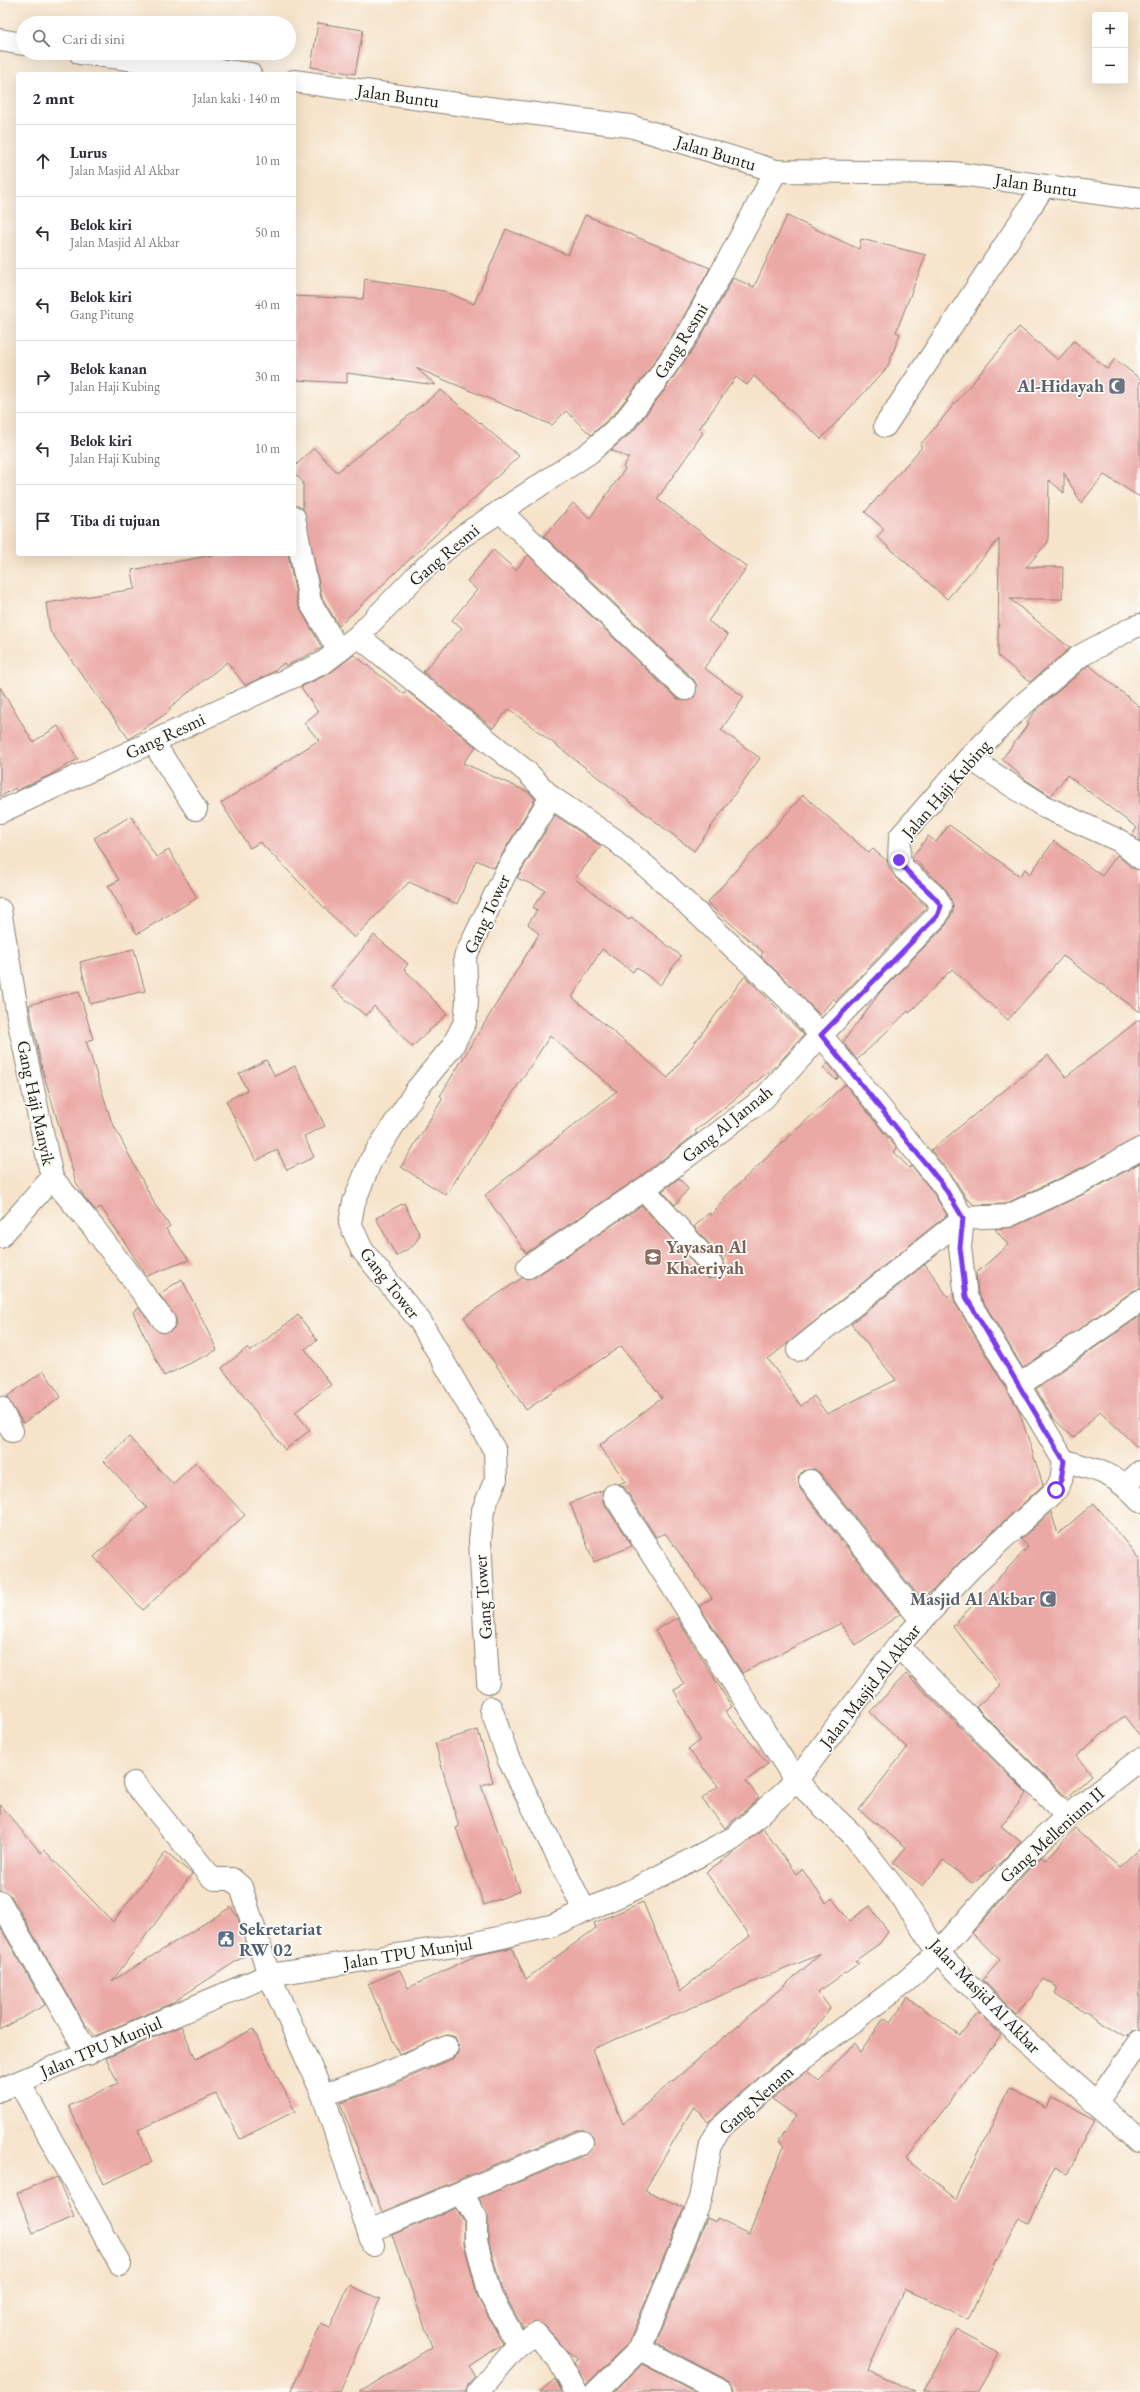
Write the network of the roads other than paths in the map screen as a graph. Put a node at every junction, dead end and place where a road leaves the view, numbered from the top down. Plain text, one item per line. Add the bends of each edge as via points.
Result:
1 (0, 40) edge
2 (16, 43) edge
3 (134, 60) edge
4 (226, 72) edge
5 (296, 80) edge
6 (776, 171) junction
7 (1044, 186) junction
8 (1140, 199) edge
9 (885, 426) dead end
10 (500, 511) junction
11 (296, 528) edge
12 (1140, 625) edge
13 (358, 636) junction
14 (339, 651) junction
15 (685, 689) dead end
16 (153, 742) junction
17 (969, 758) junction
18 (551, 797) junction
19 (196, 809) dead end
20 (0, 812) edge
21 (1140, 858) edge
22 (0, 910) edge
23 (821, 1035) junction
24 (1140, 1150) edge
25 (52, 1178) junction
26 (644, 1189) junction
27 (963, 1218) junction
28 (0, 1237) edge
29 (528, 1267) dead end
30 (713, 1267) dead end
31 (1140, 1300) edge
32 (164, 1322) dead end
33 (798, 1350) dead end
34 (1018, 1386) junction
35 (0, 1408) edge
36 (12, 1431) dead end
37 (1064, 1461) junction
38 (810, 1481) dead end
39 (1135, 1486) edge
40 (614, 1495) dead end
41 (922, 1621) junction
42 (898, 1646) junction
43 (488, 1682) dead end
44 (491, 1708) dead end
45 (1140, 1759) edge
46 (796, 1781) junction
47 (134, 1783) dead end
48 (1068, 1816) junction
49 (0, 1902) edge
50 (585, 1911) junction
51 (938, 1953) junction
52 (269, 1975) junction
53 (1140, 2041) edge
54 (447, 2047) dead end
55 (88, 2054) junction
56 (9, 2086) edge
57 (323, 2095) junction
58 (1096, 2103) junction
59 (1140, 2141) edge
60 (582, 2142) dead end
61 (462, 2194) junction
62 (120, 2264) dead end
63 (518, 2345) junction
64 (640, 2349) junction
65 (478, 2392) edge
66 (576, 2392) edge
67 (596, 2392) edge
68 (723, 2392) edge

1 - 2 street
3 - 4 street
5 - 6 street, Jalan Buntu via 630,126
6 - 7 street, Jalan Buntu via 953,172
6 - 10 street, Gang Resmi via 690,330 656,381 624,422 589,453
7 - 8 street, Jalan Buntu
7 - 9 street
10 - 13 street, Gang Resmi via 464,535 417,575
10 - 15 street
11 - 14 street via 310,602
12 - 17 street, Jalan Haji Kubing via 1080,656 1020,707
13 - 14 street, Gang Resmi
13 - 18 street via 527,772
14 - 16 street, Gang Resmi via 323,663
16 - 19 street
16 - 20 street, Gang Resmi
17 - 21 street via 1045,807 1120,841
17 - 23 street, Jalan Haji Kubing via 900,837 899,860 904,869 939,901 941,906 937,916
18 - 23 street via 615,840 662,881 760,972
18 - 43 street, Gang Tower via 506,872 465,957 465,1022 452,1046 417,1089 371,1160 354,1202 350,1223 362,1250 420,1321 495,1451 496,1480 483,1510 480,1541
22 - 25 street, Gang Haji Manyik via 20,1028
23 - 26 street, Gang Al Jannah via 763,1099
23 - 27 street via 943,1185
24 - 27 street via 1081,1182 1008,1216
25 - 28 street
25 - 32 street via 93,1227
26 - 29 street, Gang Al Jannah
26 - 30 street
27 - 33 street
27 - 34 street via 960,1247 966,1297
31 - 34 street
34 - 37 street
35 - 36 street
37 - 39 street via 1101,1470
37 - 41 street, Jalan Masjid Al Akbar via 1061,1480 1056,1490 970,1569
38 - 41 street
40 - 46 street
41 - 42 street, Jalan Masjid Al Akbar
42 - 46 street, Jalan Masjid Al Akbar
42 - 48 street
44 - 50 street via 508,1758
45 - 48 street, Gang Mellenium II
46 - 50 street, Jalan TPU Munjul via 735,1837 639,1887
46 - 51 street, Jalan Masjid Al Akbar via 853,1835 902,1898
47 - 52 street via 210,1876 215,1879 232,1879 241,1887
48 - 51 street, Gang Mellenium II via 1017,1863
49 - 55 street
50 - 52 street, Jalan TPU Munjul via 551,1926 480,1942
51 - 58 street, Jalan Masjid Al Akbar via 1015,2031
51 - 64 street, Gang Nenam via 904,1982 772,2082 719,2129 711,2144 701,2199
52 - 55 street, Jalan TPU Munjul
52 - 57 street
53 - 58 street
54 - 57 street via 374,2078
55 - 56 street, Jalan TPU Munjul
56 - 62 street
57 - 61 street via 371,2238
58 - 59 street, Jalan Masjid Al Akbar
60 - 61 street
61 - 63 street via 476,2217 476,2241 490,2295
63 - 65 street
63 - 66 street via 536,2334 558,2359
64 - 67 street, Gang Nenam
64 - 68 street

